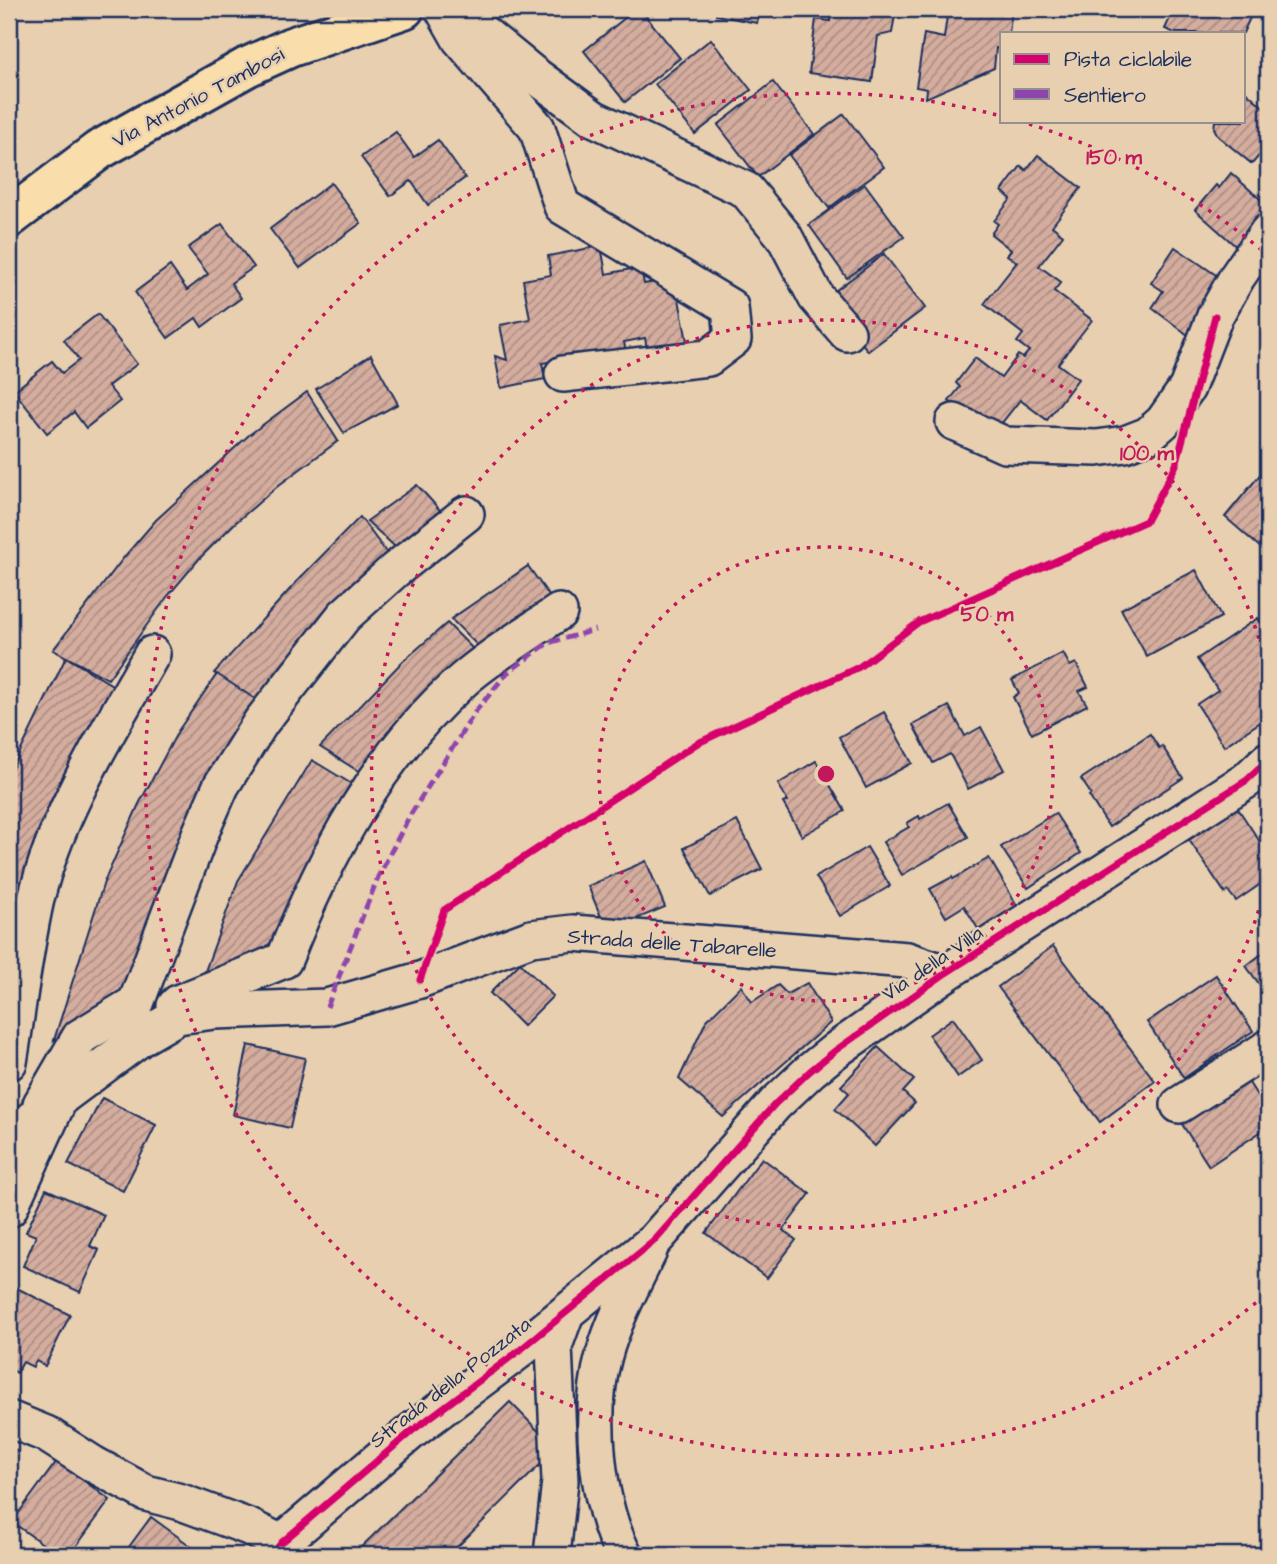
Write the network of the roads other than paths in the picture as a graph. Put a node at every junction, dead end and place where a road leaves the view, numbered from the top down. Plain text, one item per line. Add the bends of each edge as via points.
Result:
1 (404, 9) edge
2 (443, 9) edge
3 (452, 9) edge
4 (9, 218) edge
5 (1268, 232) edge
6 (847, 333) dead end
7 (563, 374) dead end
8 (954, 422) dead end
9 (466, 514) dead end
10 (559, 612) dead end
11 (152, 654) dead end
12 (1268, 760) edge
13 (946, 973) junction
14 (158, 1028) junction
15 (1268, 1048) edge
16 (9, 1062) edge
17 (61, 1095) junction
18 (1179, 1105) dead end
19 (22, 1126) edge
20 (9, 1209) edge
21 (654, 1241) junction
22 (566, 1313) junction
23 (9, 1419) edge
24 (614, 1546) edge
25 (276, 1549) edge
26 (552, 1555) edge

1 - 4 main road, Via Antonio Tambosi via 291,47 247,67 99,150
2 - 7 street via 460,39 537,128 562,206 730,307 733,339 708,358
3 - 6 street via 593,118 746,190 784,236 816,297
5 - 8 street via 1215,316 1187,388 1148,435 1097,448 1005,445
9 - 19 street, Strada delle Tabarelle via 344,616 261,722 221,786 136,1003 80,1037
10 - 14 street, Strada delle Tabarelle via 463,680 422,721 352,815 284,960 178,1003
11 - 16 street via 81,784 54,847 37,899
12 - 13 street, Via della Villa via 1247,780
13 - 14 street, Strada delle Tabarelle via 907,960 573,933 531,938 420,980 327,1007 214,1011 178,1017
13 - 21 street, Via della Villa via 810,1071
14 - 17 street, Strada delle Tabarelle
15 - 18 street
17 - 19 street, Strada delle Tabarelle
17 - 20 street
21 - 22 street, Strada della Pozzata
21 - 24 street via 617,1320 598,1385 602,1489
22 - 25 street, Strada della Pozzata via 412,1431
22 - 26 street via 554,1346 560,1481
23 - 25 street, Strada della Pozzata via 46,1434 146,1493 248,1527

